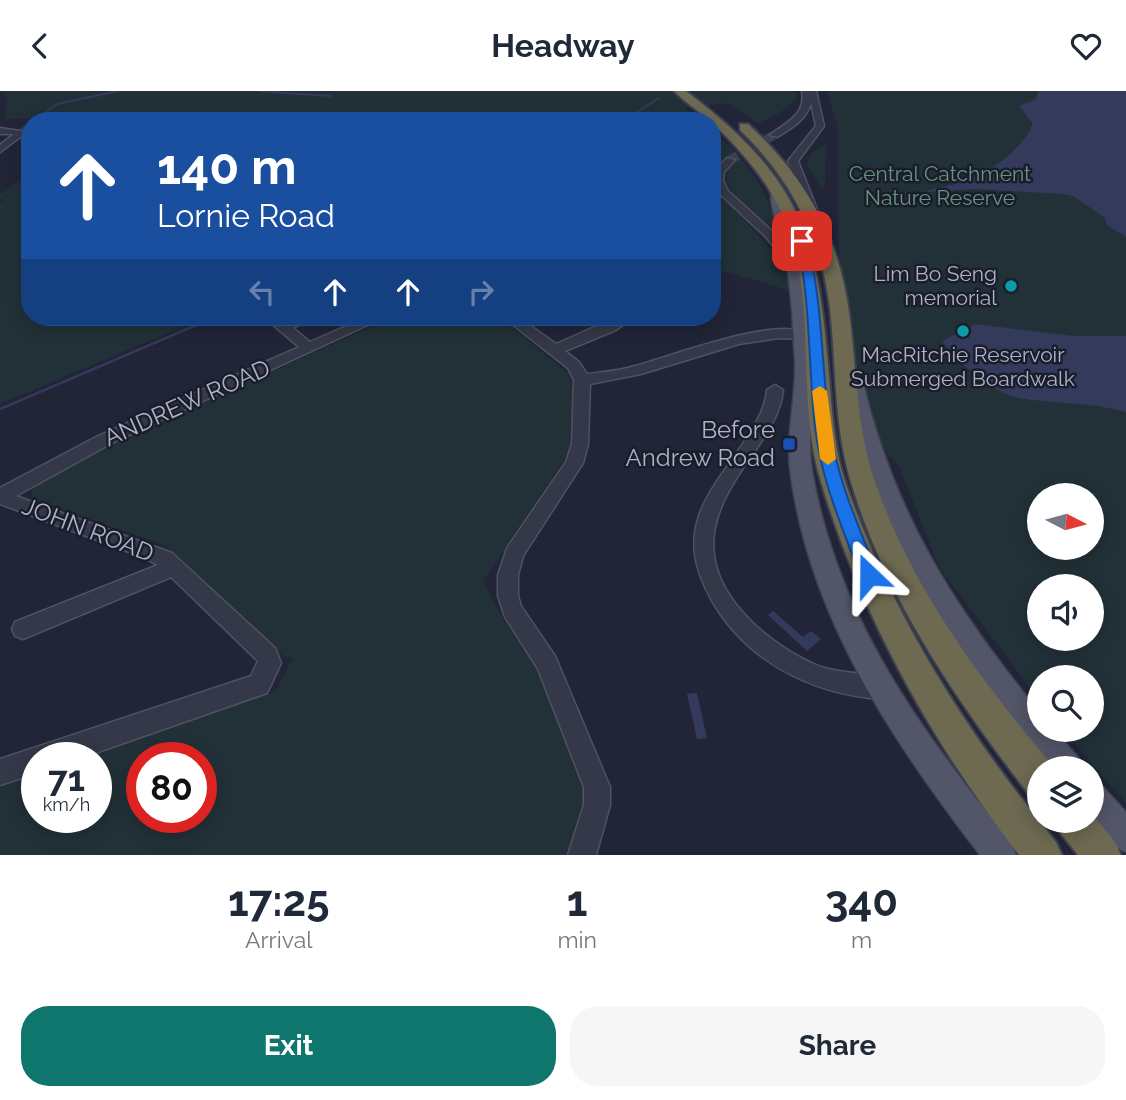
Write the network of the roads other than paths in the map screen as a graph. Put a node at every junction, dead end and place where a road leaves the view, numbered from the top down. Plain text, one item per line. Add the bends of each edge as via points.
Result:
1 (679, 91) edge
2 (809, 92) edge
3 (724, 109) dead end
4 (704, 112) edge
5 (721, 128) edge
6 (0, 131) edge
7 (21, 132) edge
8 (21, 133) edge
9 (774, 135) tunnel mouth
10 (0, 149) edge
11 (730, 160) tunnel mouth
12 (721, 169) edge
13 (721, 188) edge
14 (777, 193) junction
15 (813, 212) junction
16 (794, 264) junction
17 (840, 309) junction
18 (358, 326) edge
19 (522, 326) edge
20 (612, 326) edge
21 (284, 327) edge
22 (801, 335) junction
23 (309, 348) junction
24 (555, 350) junction
25 (582, 380) junction
26 (775, 390) dead end
27 (0, 497) edge
28 (175, 567) junction
29 (23, 629) dead end
30 (925, 652) junction
31 (881, 688) junction
32 (92, 742) edge
33 (1057, 756) edge
34 (1027, 763) edge
35 (21, 766) edge
36 (0, 772) edge
37 (1104, 812) edge
38 (1084, 833) edge
39 (1126, 837) edge
40 (582, 855) edge
41 (1000, 855) edge
42 (1043, 855) edge
43 (1102, 855) edge

1 - 4 highway
2 - 9 street via 803,114
2 - 15 street via 820,126 793,160
3 - 15 highway via 788,171
5 - 14 highway via 751,156
6 - 7 street
8 - 10 street
11 - 12 street
13 - 16 street
14 - 16 main road
14 - 30 highway via 802,241 832,479 886,616
15 - 17 highway via 828,249
16 - 22 main road
17 - 30 highway via 846,397 862,478 924,621
17 - 33 main road via 871,451 916,559 1005,690
18 - 23 street, ANDREW ROAD
19 - 24 street
20 - 24 street
21 - 23 street
22 - 25 street via 760,335 722,342 634,372
22 - 31 main road via 801,467 812,527 846,627
23 - 27 street, ANDREW ROAD via 104,440
24 - 25 street
25 - 40 street via 580,444 574,463 514,554 508,575 512,610 547,663 597,787 597,806
26 - 31 street via 768,414 708,517 703,534 705,572 740,625 789,664 826,682
27 - 28 street, JOHN ROAD via 147,550
28 - 29 street, JOHN ROAD
28 - 32 street, JOHN ROAD via 267,655 267,673 259,685
30 - 34 highway
30 - 42 highway via 953,732
31 - 41 main road via 946,787
35 - 36 street
37 - 39 main road
38 - 43 highway

